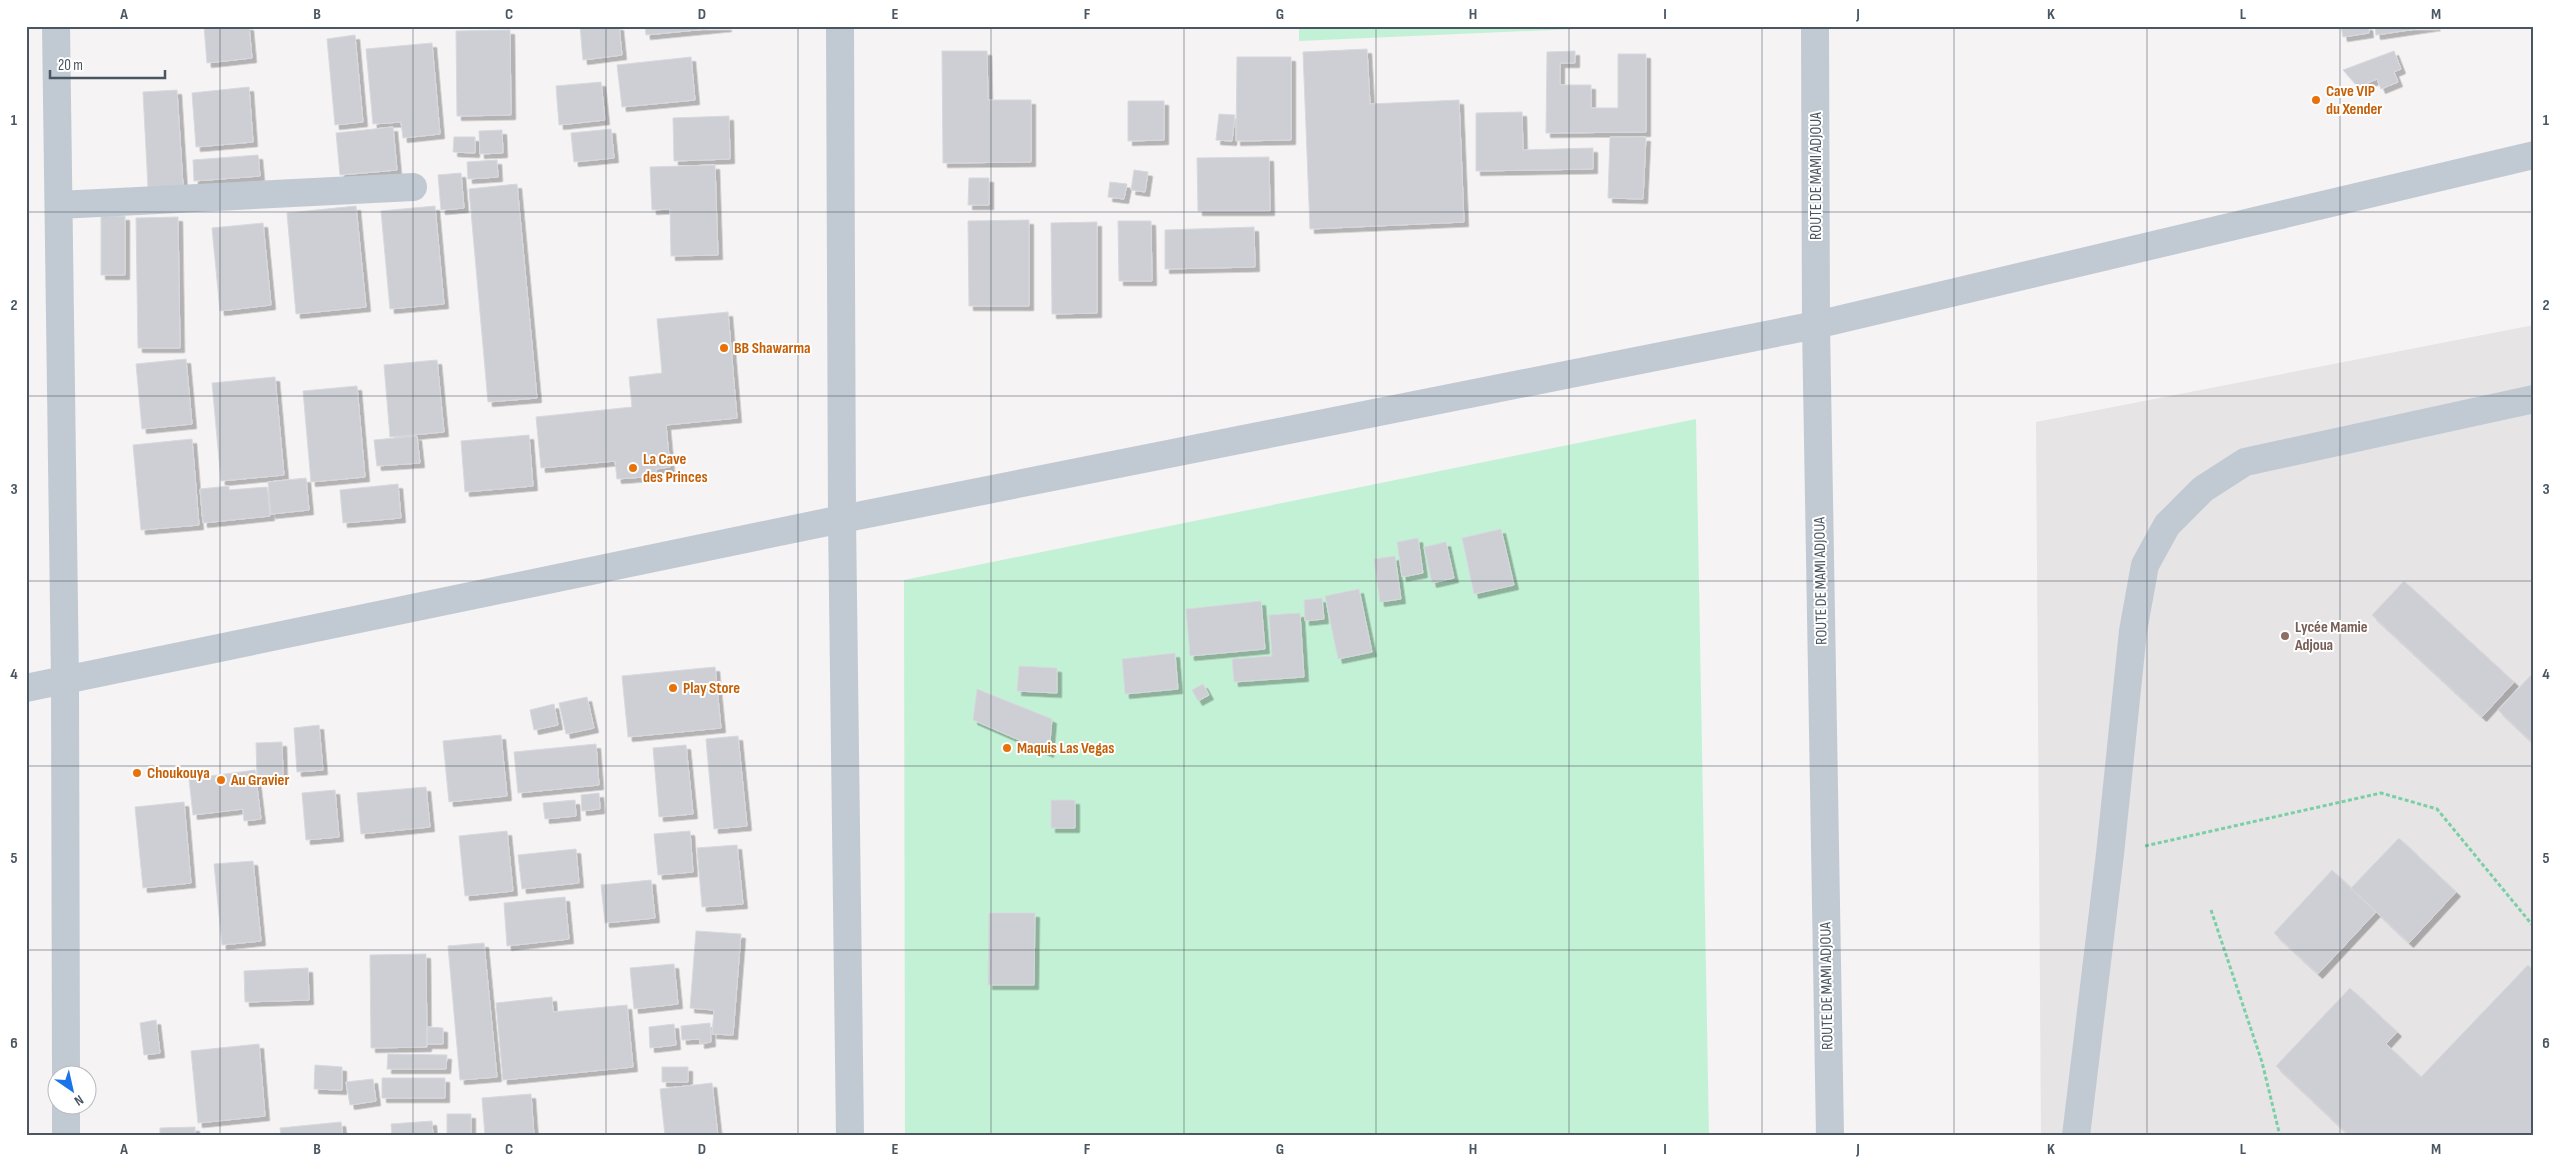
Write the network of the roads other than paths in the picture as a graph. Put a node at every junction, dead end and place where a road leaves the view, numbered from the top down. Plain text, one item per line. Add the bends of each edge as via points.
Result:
1 (56, 26) edge
2 (840, 26) edge
3 (1815, 26) edge
4 (2534, 155) edge
5 (413, 186) dead end
6 (59, 205) junction
7 (1816, 325) junction
8 (2534, 399) edge
9 (842, 520) junction
10 (66, 681) junction
11 (26, 688) edge
12 (66, 1064) edge
13 (66, 1114) edge
14 (66, 1136) edge
15 (850, 1136) edge
16 (1830, 1136) edge
17 (2076, 1136) edge

1 - 6 street
2 - 9 street
3 - 7 street, ROUTE DE MAMI ADJOUA
4 - 7 street
5 - 6 street
6 - 10 street
7 - 9 street
7 - 16 street, ROUTE DE MAMI ADJOUA
8 - 17 street via 2245,462 2203,489 2167,525 2146,565 2133,630
9 - 10 street
9 - 15 street
10 - 11 street
10 - 12 street
13 - 14 street

